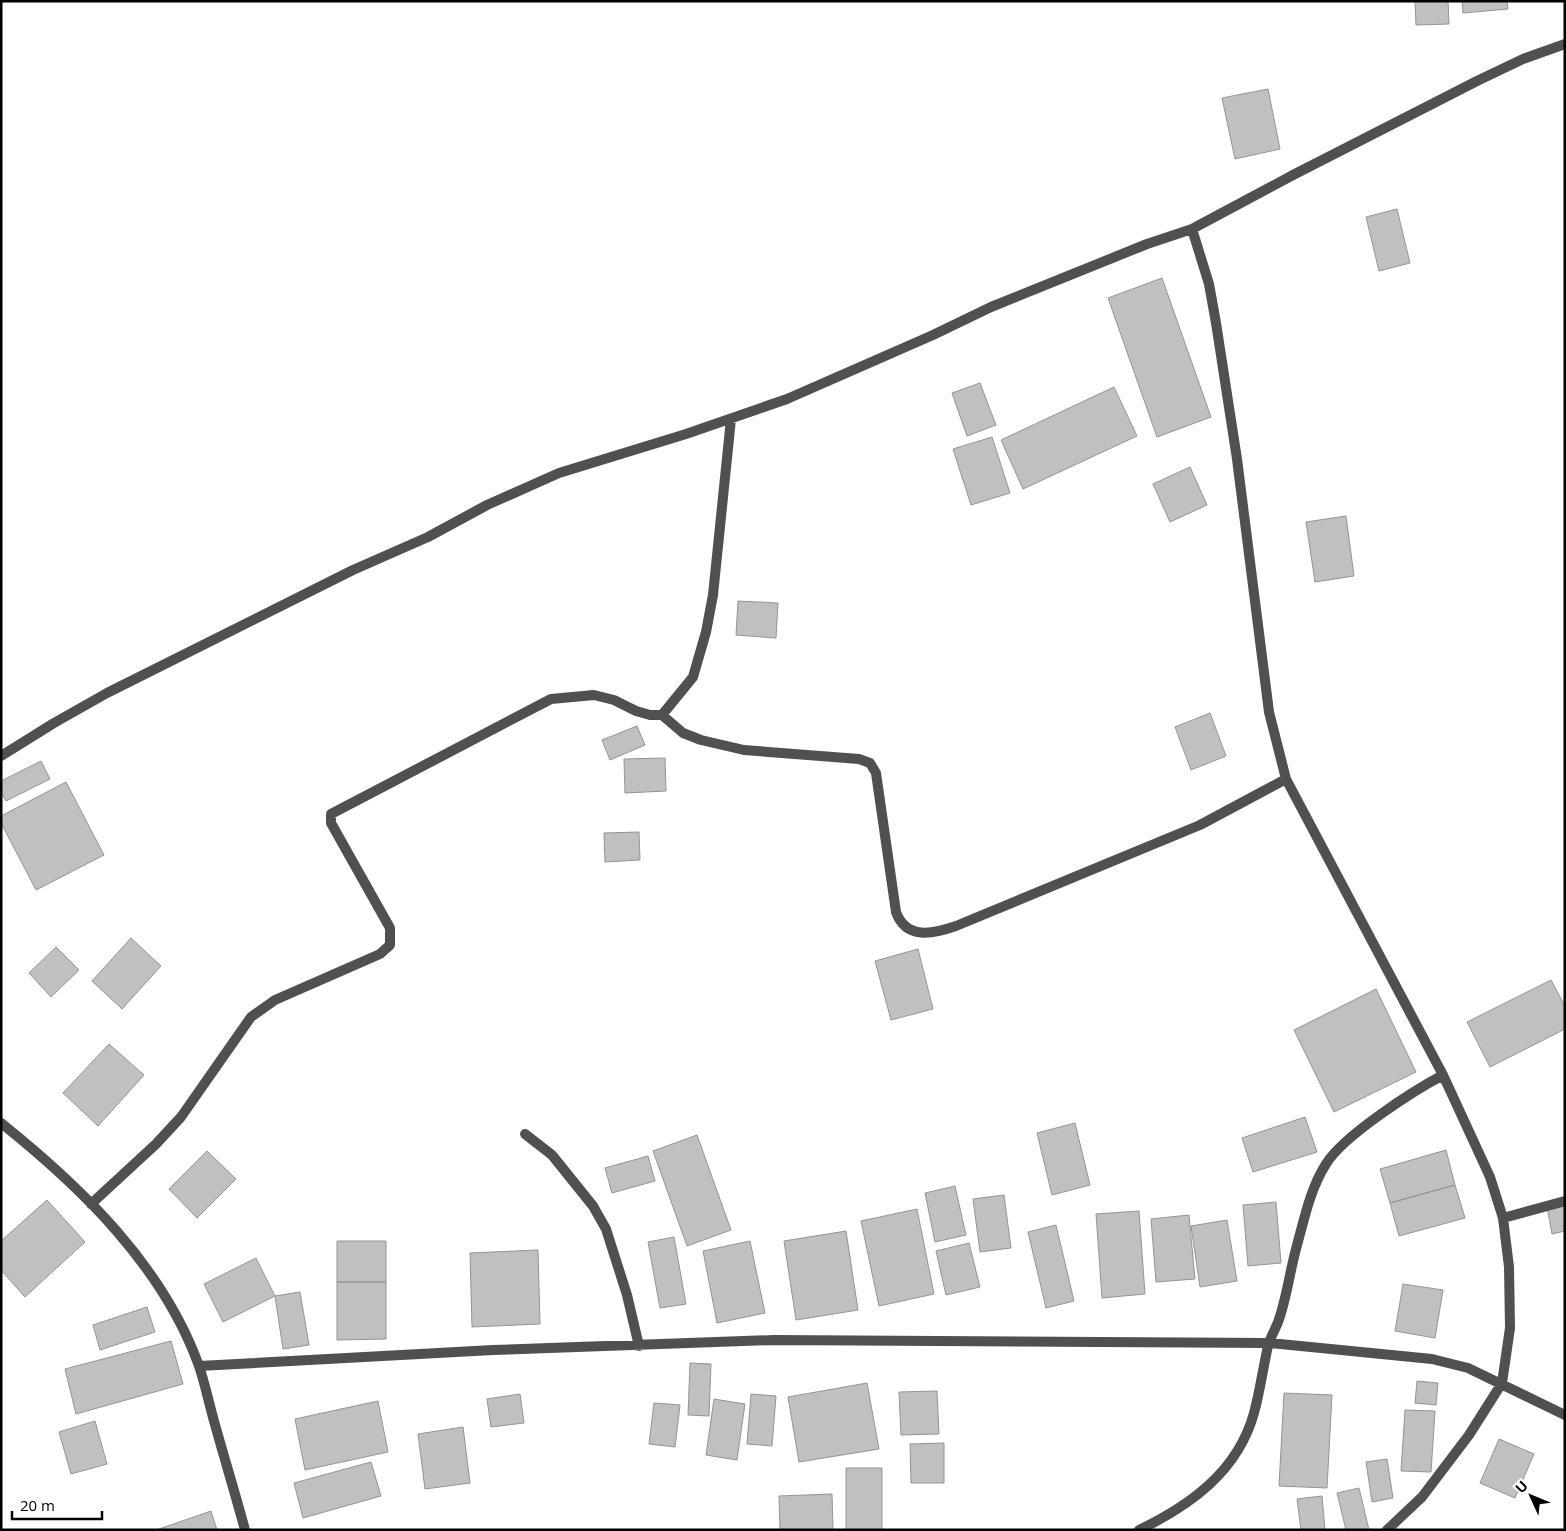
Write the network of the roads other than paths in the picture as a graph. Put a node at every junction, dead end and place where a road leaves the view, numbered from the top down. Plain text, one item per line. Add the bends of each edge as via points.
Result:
1 (1565, 44) edge
2 (1192, 229) junction
3 (731, 419) junction
4 (662, 715) junction
5 (1, 756) edge
6 (1286, 779) junction
7 (1443, 1075) junction
8 (1, 1123) edge
9 (525, 1134) dead end
10 (1565, 1201) edge
11 (91, 1204) junction
12 (1503, 1218) junction
13 (1268, 1343) junction
14 (639, 1346) junction
15 (199, 1366) junction
16 (1502, 1383) junction
17 (1565, 1414) edge
18 (245, 1530) edge
19 (1139, 1530) edge
20 (1387, 1530) edge

1 - 2 street via 1479,80
2 - 3 street via 991,307 850,372
2 - 6 street via 1209,284 1216,323 1270,712
3 - 4 street via 706,632 692,677
3 - 5 street via 559,473 487,505 428,537 353,570 107,693
4 - 6 street via 683,732 700,740 744,750 859,759 870,763 876,773 896,912 900,922 914,932 947,929 1200,826
4 - 11 street via 636,711 594,695 552,699 331,814 331,824 390,928 390,945 380,954 275,1000 251,1017 181,1117
6 - 7 street
7 - 12 street via 1490,1177
7 - 13 street via 1412,1093 1340,1146 1326,1163 1312,1193 1279,1321
8 - 11 street via 43,1156
9 - 14 street via 552,1155 593,1206 606,1229
10 - 12 street
11 - 15 street via 158,1285
12 - 16 street via 1509,1267 1510,1328
13 - 14 street via 774,1340
13 - 16 street via 1432,1359 1468,1368
13 - 19 street via 1254,1414 1238,1450 1218,1477 1197,1497
14 - 15 street via 494,1350
15 - 18 street
16 - 17 street
16 - 20 street via 1469,1435 1422,1497

